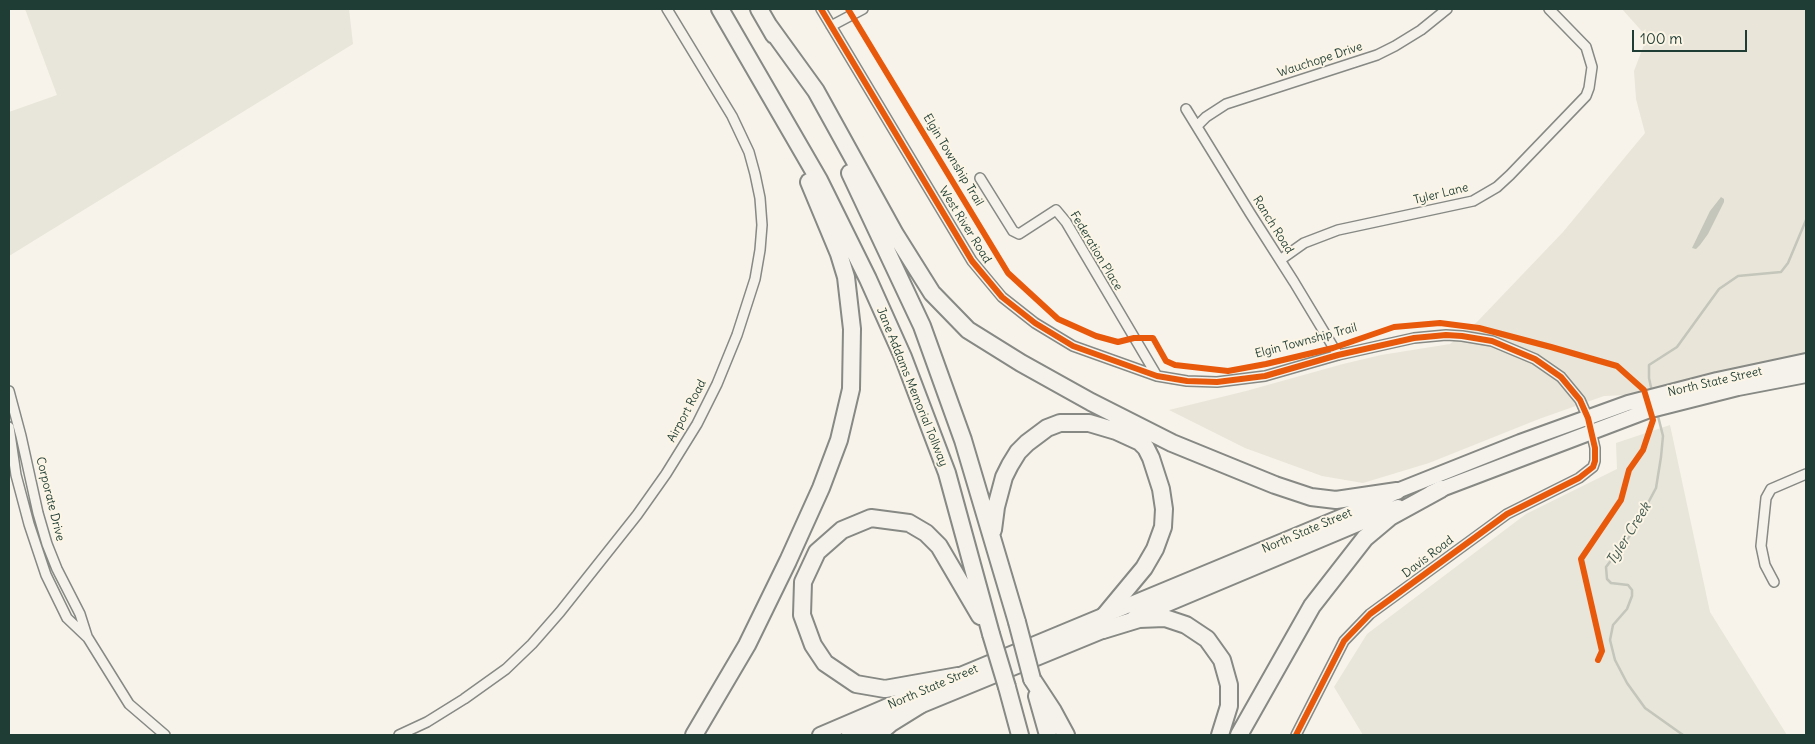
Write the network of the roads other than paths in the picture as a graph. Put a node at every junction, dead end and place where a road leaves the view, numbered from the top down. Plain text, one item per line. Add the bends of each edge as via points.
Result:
1 (667, 9) edge
2 (720, 9) edge
3 (759, 9) edge
4 (821, 9) edge
5 (863, 9) edge
6 (1447, 9) edge
7 (1549, 9) edge
8 (769, 26) junction
9 (831, 26) junction
10 (1186, 109) dead end
11 (1197, 126) junction
12 (794, 135) junction
13 (980, 178) dead end
14 (1280, 260) junction
15 (1338, 356) junction
16 (1806, 361) edge
17 (1806, 375) edge
18 (1157, 376) junction
19 (9, 391) edge
20 (1652, 403) junction
21 (1589, 425) junction
22 (9, 428) edge
23 (1806, 474) edge
24 (1441, 489) junction
25 (1397, 491) junction
26 (992, 537) junction
27 (1774, 582) dead end
28 (1104, 623) junction
29 (991, 634) junction
30 (88, 638) junction
31 (958, 676) junction
32 (1032, 679) junction
33 (920, 705) junction
34 (1019, 733) edge
35 (165, 735) edge
36 (399, 735) edge
37 (694, 735) edge
38 (820, 735) edge
39 (849, 735) edge
40 (877, 735) edge
41 (1048, 735) edge
42 (1066, 735) edge
43 (1220, 735) edge
44 (1239, 735) edge
45 (1296, 735) edge

1 - 36 street, Airport Road via 732,116 749,152 755,174 762,225 760,250 755,279 737,334 705,408 666,474 560,612 506,669 427,722
2 - 12 highway, Jane Addams Memorial Tollway
3 - 8 highway, Jane Addams Memorial Tollway
4 - 9 street, West River Road
5 - 9 street
6 - 11 street, Wauchope Drive via 1395,46 1226,104 1206,116
7 - 14 street, Tyler Lane via 1586,47 1592,74 1586,96 1510,175 1473,201 1338,230 1296,248
8 - 25 highway via 816,91 895,234 932,293 968,330 1021,364 1172,443 1275,485 1311,497 1336,500
8 - 26 highway, Jane Addams Memorial Tollway via 838,149 922,326 963,440
9 - 18 street, West River Road via 972,261 1002,297 1035,323 1073,346
10 - 11 street, Ranch Road
11 - 14 street, Ranch Road
12 - 29 highway, Jane Addams Memorial Tollway via 841,224 903,357 946,473
12 - 37 highway via 846,277 852,329 851,389 839,440 788,561 747,645
13 - 18 street, Federation Place via 1013,231 1020,234 1056,210
14 - 15 street, Ranch Road
15 - 18 street, West River Road via 1248,379 1202,382
15 - 21 street, West River Road via 1414,338 1454,336 1492,341 1535,359 1561,377 1580,400
16 - 20 main road, North State Street via 1717,380
17 - 20 main road, North State Street
19 - 30 street, Corporate Drive via 45,536
20 - 21 main road, North State Street
21 - 24 main road, North State Street
21 - 25 main road, North State Street via 1520,442
21 - 45 street, Davis Road via 1596,455 1593,467 1579,478 1498,520 1370,614 1337,653
22 - 30 street, Corporate Drive via 18,483 46,575 67,618
23 - 27 street via 1771,489 1766,498 1761,546 1765,565
24 - 28 main road, North State Street
24 - 44 highway via 1390,517 1365,538 1312,606
25 - 28 main road, North State Street
26 - 28 highway via 1004,476 1018,452 1038,434 1054,425 1078,422 1116,431 1140,442 1151,458 1162,489 1163,526 1158,544 1144,568
26 - 32 highway, Jane Addams Memorial Tollway, bridge
28 - 31 main road, North State Street
28 - 33 main road, North State Street
28 - 43 highway via 1165,618 1186,625 1207,639 1222,660 1229,685 1229,706
29 - 31 highway via 939,546 909,523 871,518 842,530 818,552 803,582 802,615 813,645 825,663 856,684 885,689
29 - 34 highway, Jane Addams Memorial Tollway, bridge
30 - 35 street, Corporate Drive via 130,704
31 - 38 main road, North State Street
32 - 41 highway, Jane Addams Memorial Tollway
32 - 42 highway
33 - 39 main road, North State Street
33 - 40 highway

